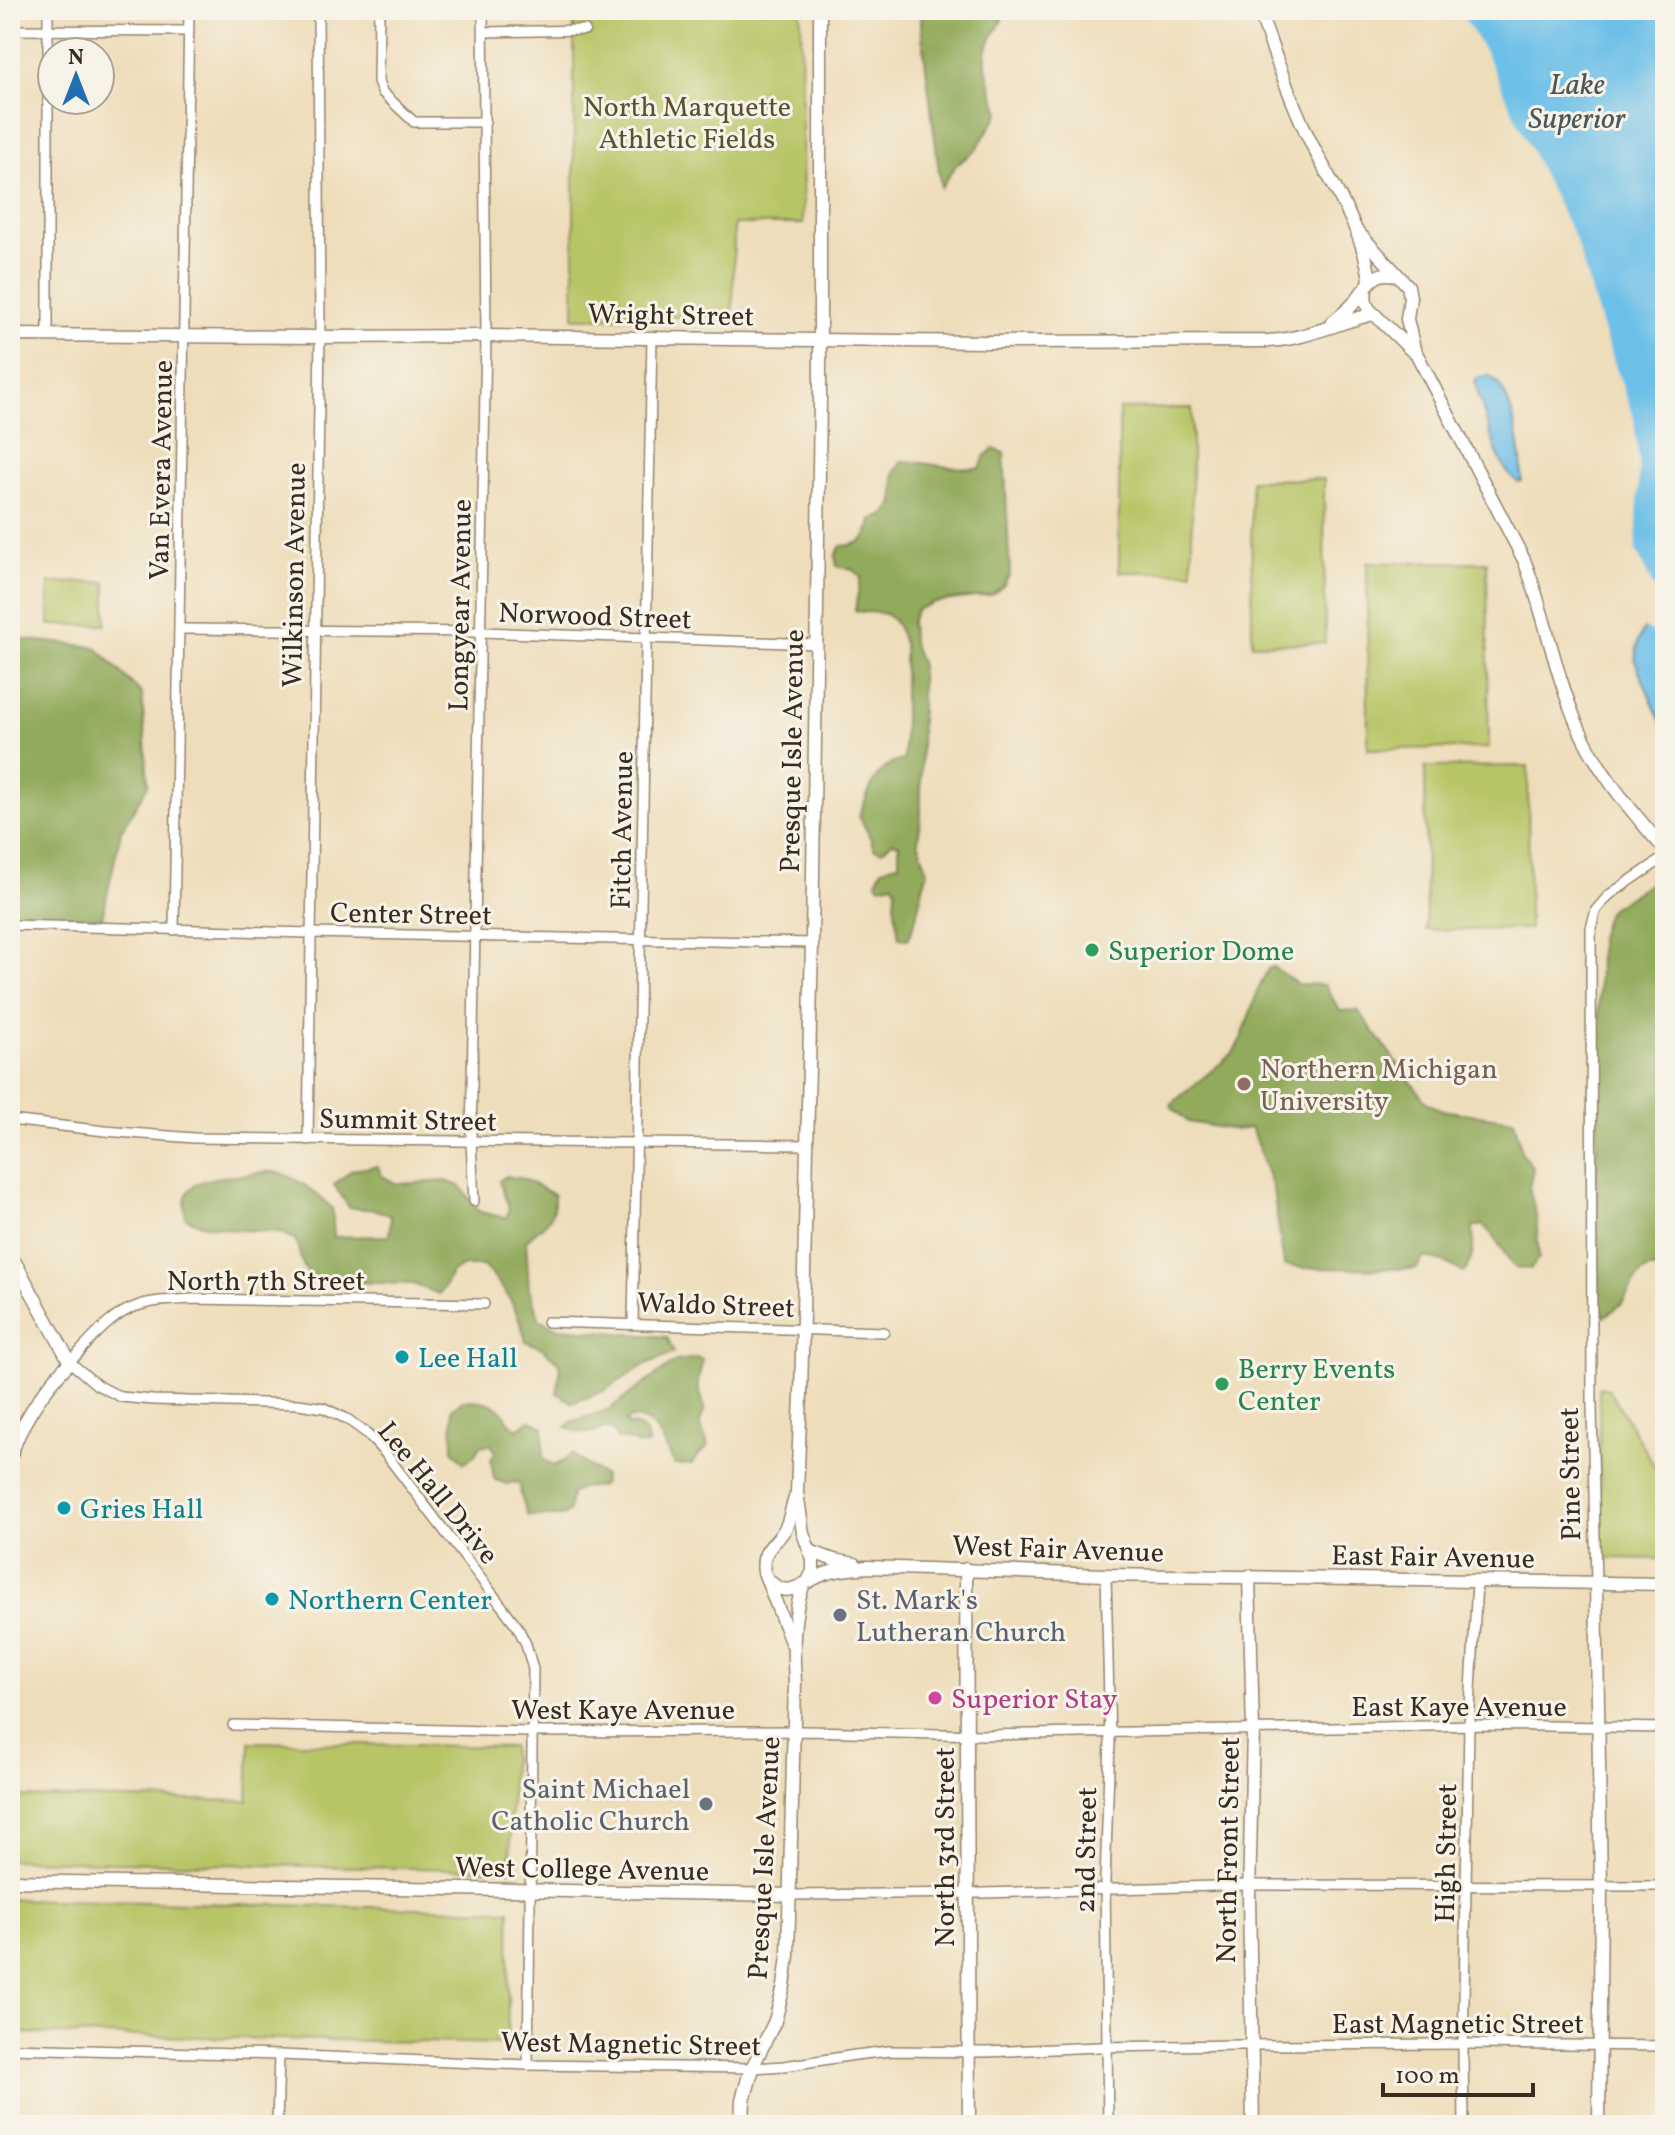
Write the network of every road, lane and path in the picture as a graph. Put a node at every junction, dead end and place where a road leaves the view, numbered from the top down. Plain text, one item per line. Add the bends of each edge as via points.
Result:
1 (48, 10) edge
2 (189, 10) edge
3 (318, 10) edge
4 (379, 10) edge
5 (483, 10) edge
6 (820, 10) edge
7 (1259, 10) edge
8 (48, 29) junction
9 (10, 30) edge
10 (585, 30) dead end
11 (189, 31) junction
12 (484, 32) junction
13 (485, 122) junction
14 (1356, 230) junction
15 (1398, 276) junction
16 (1368, 283) junction
17 (1409, 301) junction
18 (1376, 315) junction
19 (1328, 327) junction
20 (10, 335) edge
21 (48, 335) junction
22 (486, 336) junction
23 (185, 337) junction
24 (320, 337) junction
25 (652, 337) junction
26 (821, 340) junction
27 (1416, 356) junction
28 (180, 629) junction
29 (314, 630) junction
30 (481, 632) junction
31 (647, 639) junction
32 (817, 644) junction
33 (1665, 850) edge
34 (1665, 857) edge
35 (10, 925) edge
36 (174, 930) junction
37 (309, 933) junction
38 (475, 937) junction
39 (641, 940) junction
40 (812, 943) junction
41 (10, 1120) edge
42 (308, 1140) junction
43 (471, 1141) junction
44 (637, 1143) junction
45 (806, 1145) junction
46 (474, 1201) dead end
47 (10, 1257) edge
48 (484, 1304) dead end
49 (547, 1322) dead end
50 (633, 1324) junction
51 (801, 1329) junction
52 (884, 1332) dead end
53 (70, 1362) junction
54 (10, 1458) edge
55 (797, 1492) junction
56 (770, 1546) junction
57 (808, 1550) junction
58 (866, 1567) junction
59 (966, 1569) junction
60 (1106, 1575) junction
61 (1249, 1576) junction
62 (766, 1577) junction
63 (1477, 1582) junction
64 (1596, 1582) junction
65 (805, 1583) junction
66 (1665, 1584) edge
67 (792, 1645) junction
68 (233, 1725) dead end
69 (1469, 1726) junction
70 (1598, 1727) junction
71 (1665, 1728) edge
72 (794, 1731) junction
73 (1253, 1731) junction
74 (532, 1732) junction
75 (1110, 1732) junction
76 (967, 1734) junction
77 (10, 1881) edge
78 (1249, 1885) junction
79 (1467, 1885) junction
80 (1665, 1886) edge
81 (1601, 1887) junction
82 (1106, 1890) junction
83 (531, 1891) junction
84 (968, 1893) junction
85 (791, 1895) junction
86 (1464, 2044) junction
87 (1251, 2045) junction
88 (1599, 2046) junction
89 (1665, 2046) edge
90 (1107, 2047) junction
91 (10, 2048) edge
92 (968, 2051) junction
93 (279, 2055) junction
94 (528, 2065) junction
95 (752, 2068) junction
96 (277, 2125) edge
97 (742, 2125) edge
98 (969, 2125) edge
99 (1108, 2125) edge
100 (1253, 2125) edge
101 (1464, 2125) edge
102 (1599, 2125) edge

1 - 8 street
2 - 11 street, Van Evera Avenue
3 - 24 street, Wilkinson Avenue
4 - 13 street via 382,92 414,122
5 - 12 street, Longyear Avenue
6 - 26 street, Presque Isle Avenue
7 - 14 street via 1305,131
8 - 9 street
8 - 11 street
8 - 21 street
10 - 12 street
11 - 23 street, Van Evera Avenue
12 - 13 street, Longyear Avenue
13 - 22 street, Longyear Avenue
14 - 15 street
14 - 16 street via 1368,261
15 - 16 street via 1384,273
15 - 17 street via 1408,286
16 - 18 street via 1365,302
16 - 19 street, Wright Street
17 - 18 street, Wright Street via 1395,317
17 - 27 street via 1408,325
18 - 19 street, Wright Street
18 - 27 street
19 - 26 street, Wright Street via 1283,341
20 - 21 street, Wright Street
21 - 23 street, Wright Street
22 - 24 street, Wright Street
22 - 25 street, Wright Street
22 - 30 street, Longyear Avenue
23 - 24 street, Wright Street
23 - 28 street, Van Evera Avenue
24 - 29 street, Wilkinson Avenue
25 - 26 street, Wright Street
25 - 31 street, Fitch Avenue
26 - 32 street, Presque Isle Avenue
27 - 33 street via 1524,560 1587,745 1620,798
28 - 29 street, Norwood Street
28 - 36 street, Van Evera Avenue
29 - 30 street, Norwood Street
29 - 37 street, Wilkinson Avenue
30 - 31 street, Norwood Street
30 - 38 street, Longyear Avenue
31 - 32 street, Norwood Street
31 - 39 street, Fitch Avenue
32 - 40 street, Presque Isle Avenue
34 - 64 street, Pine Street via 1609,895 1596,910 1591,928
35 - 36 street, Center Street
36 - 37 street, Center Street
37 - 38 street, Center Street
37 - 42 street, Wilkinson Avenue
38 - 39 street, Center Street
38 - 43 street, Longyear Avenue
39 - 40 street, Center Street
39 - 44 street, Fitch Avenue
40 - 45 street, Presque Isle Avenue
41 - 42 street, Summit Street via 181,1137
42 - 43 street, Summit Street
43 - 44 street, Summit Street
43 - 46 street, Longyear Avenue
44 - 45 street, Summit Street
44 - 50 street, Fitch Avenue
45 - 51 street, Presque Isle Avenue
47 - 53 street
48 - 53 street, North 7th Street via 164,1300 135,1306 110,1321
49 - 50 street, Waldo Street
50 - 51 street, Waldo Street
51 - 52 street, Waldo Street
51 - 55 street, Presque Isle Avenue
53 - 54 street via 40,1397
53 - 74 street, Lee Hall Drive via 121,1397 299,1404 324,1408 365,1432 517,1626 533,1669
55 - 56 street, Presque Isle Avenue via 784,1531
55 - 57 street, Presque Isle Avenue
56 - 57 street, West Fair Avenue via 791,1539
56 - 62 street, Presque Isle Avenue via 763,1561
57 - 58 street, West Fair Avenue
57 - 65 street, Presque Isle Avenue via 814,1566
58 - 59 street, West Fair Avenue
58 - 65 street, West Fair Avenue via 827,1573
59 - 60 street, West Fair Avenue
59 - 76 street, North 3rd Street
60 - 61 street, West Fair Avenue
60 - 75 street, 2nd Street
61 - 63 street, East Fair Avenue
61 - 73 street, North Front Street
62 - 65 street, West Fair Avenue via 783,1590
62 - 67 street, Presque Isle Avenue
63 - 64 street, East Fair Avenue
63 - 69 street, High Street
64 - 66 street, East Fair Avenue
64 - 70 street, Pine Street
65 - 67 street, Presque Isle Avenue
67 - 72 street, Presque Isle Avenue
68 - 74 street, West Kaye Avenue
69 - 70 street, East Kaye Avenue
69 - 73 street, East Kaye Avenue
69 - 79 street, High Street
70 - 71 street, East Kaye Avenue
70 - 81 street, Pine Street
72 - 74 street, West Kaye Avenue
72 - 76 street, West Kaye Avenue
72 - 85 street, Presque Isle Avenue
73 - 75 street, West Kaye Avenue
73 - 78 street, North Front Street
74 - 83 street, Lee Hall Drive
75 - 76 street, West Kaye Avenue
75 - 82 street, 2nd Street
76 - 84 street, North 3rd Street
77 - 83 street, West College Avenue
78 - 79 street, West College Avenue
78 - 82 street, West College Avenue
78 - 87 street, North Front Street
79 - 81 street, West College Avenue
79 - 86 street, High Street
80 - 81 street, West College Avenue
81 - 88 street, Pine Street
82 - 84 street, West College Avenue
82 - 90 street, 2nd Street
83 - 85 street, West College Avenue
83 - 94 street, Lee Hall Drive
84 - 85 street, West College Avenue
84 - 92 street, North 3rd Street
85 - 95 street, Presque Isle Avenue via 784,1986 775,2021
86 - 87 street, East Magnetic Street
86 - 88 street, East Magnetic Street
86 - 101 street, High Street
87 - 90 street, West Magnetic Street
87 - 100 street, North Front Street
88 - 89 street, East Magnetic Street
88 - 102 street, Pine Street
90 - 92 street, West Magnetic Street
90 - 99 street, 2nd Street
91 - 93 street, West Magnetic Street
92 - 95 street, West Magnetic Street via 889,2051
92 - 98 street, North 3rd Street
93 - 94 street, West Magnetic Street
93 - 96 street
94 - 95 street, West Magnetic Street
95 - 97 main road

